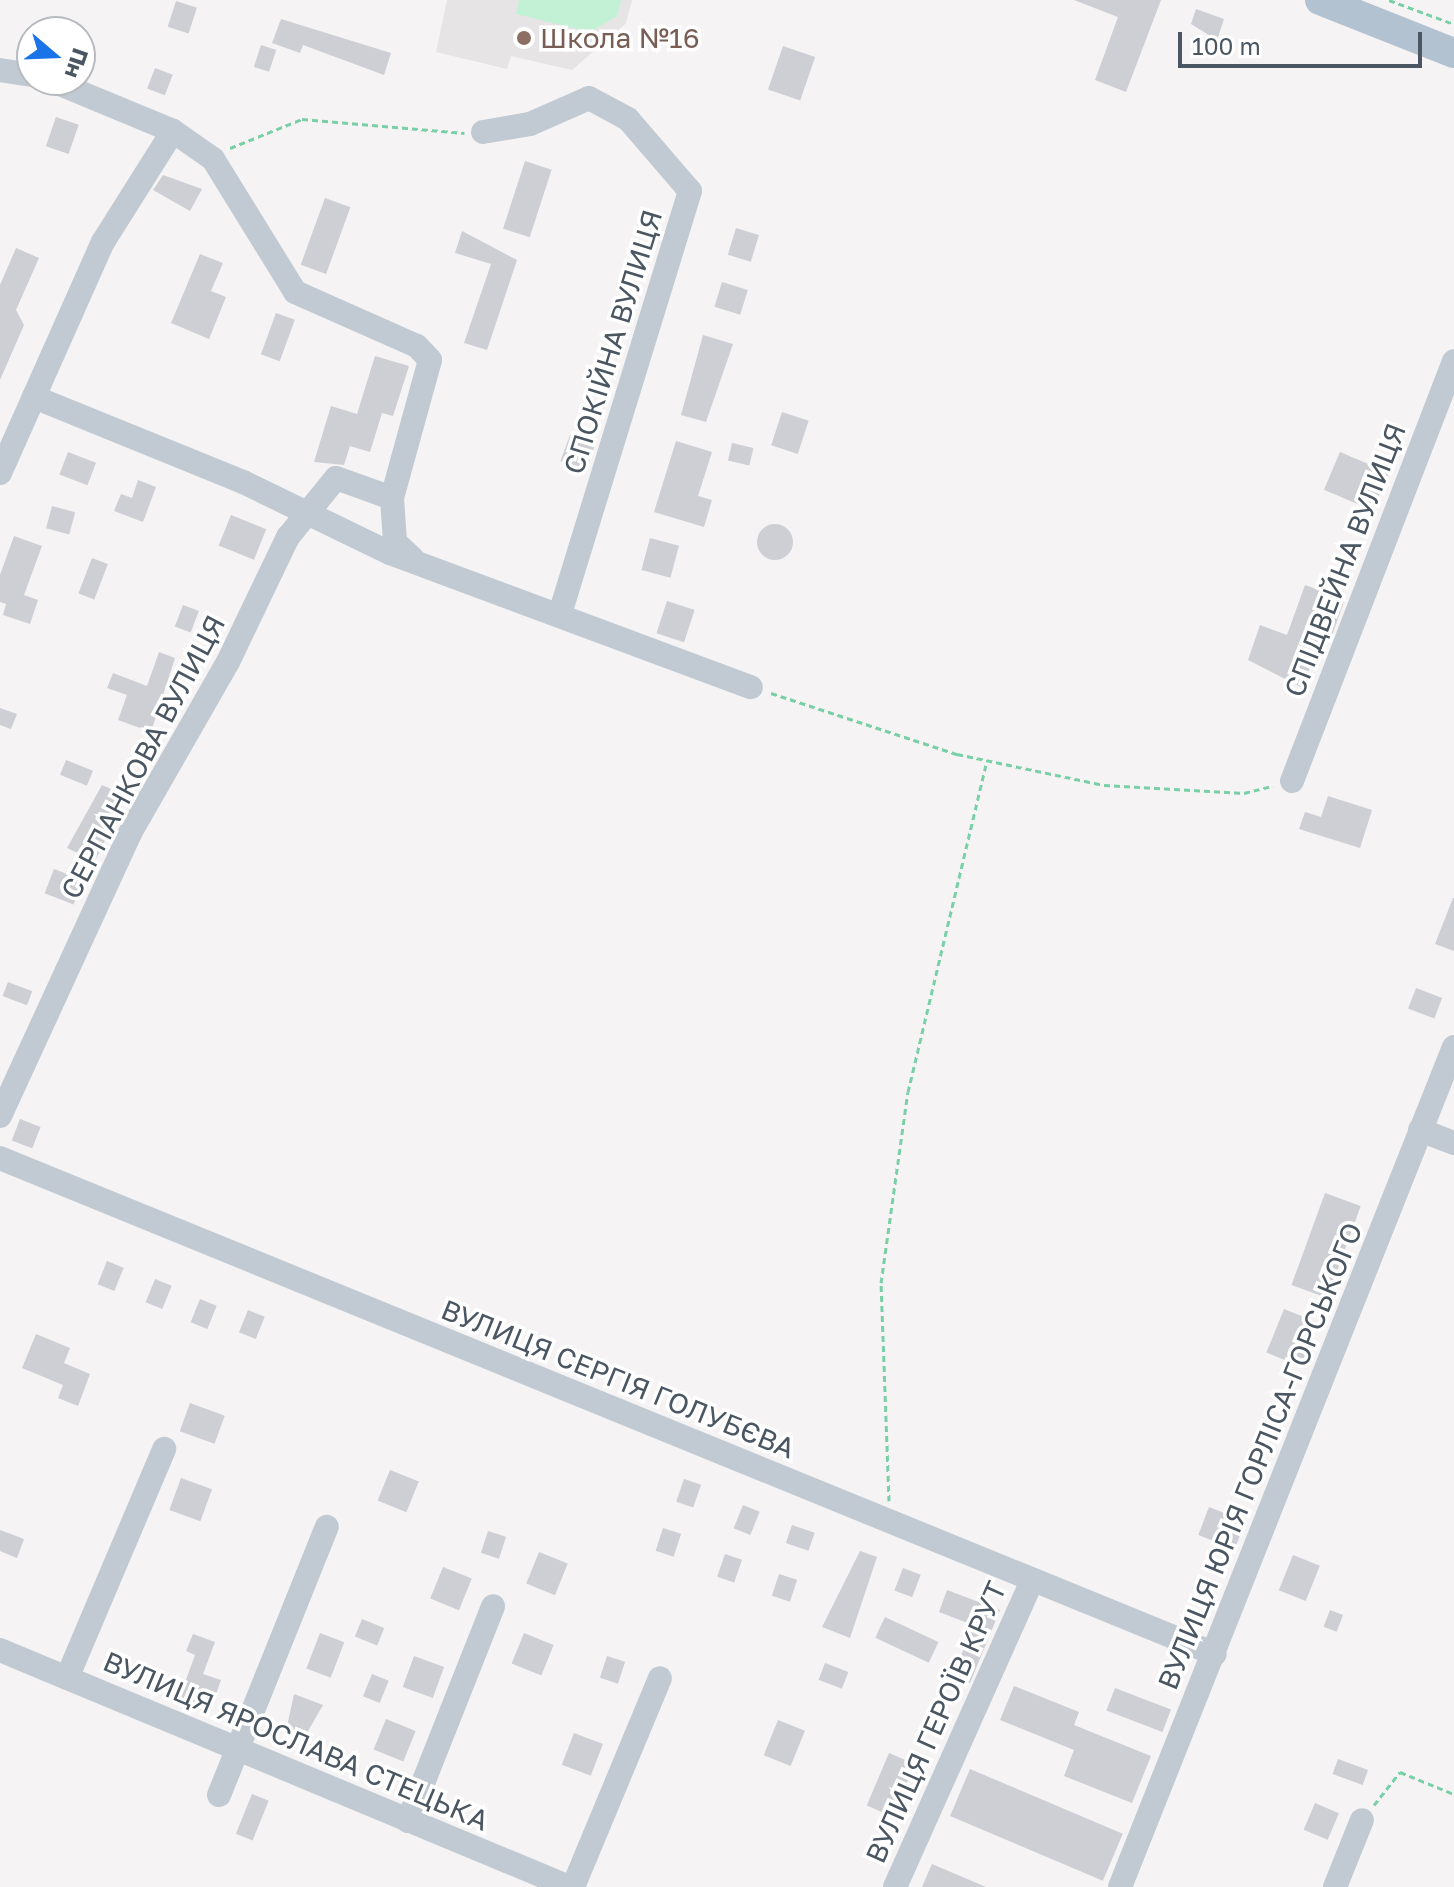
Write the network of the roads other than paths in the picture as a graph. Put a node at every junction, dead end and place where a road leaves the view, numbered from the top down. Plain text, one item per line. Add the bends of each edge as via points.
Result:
1 (1320, 0) edge
2 (1454, 53) edge
3 (89, 96) edge
4 (173, 131) junction
5 (483, 132) road end
6 (1454, 361) edge
7 (34, 397) junction
8 (0, 473) edge
9 (392, 498) junction
10 (305, 516) junction
11 (412, 558) junction
12 (548, 609) junction
13 (751, 687) road end
14 (1292, 781) road end
15 (1454, 1047) edge
16 (0, 1108) edge
17 (0, 1116) edge
18 (1420, 1130) junction
19 (1454, 1143) edge
20 (0, 1158) edge
21 (164, 1449) dead end
22 (327, 1527) dead end
23 (1032, 1581) junction
24 (493, 1606) dead end
25 (0, 1650) edge
26 (1215, 1654) junction
27 (67, 1678) junction
28 (660, 1678) dead end
29 (237, 1749) junction
30 (219, 1795) dead end
31 (1362, 1820) road end
32 (408, 1821) junction
33 (571, 1887) edge
34 (895, 1887) edge
35 (1120, 1887) edge
36 (1335, 1887) edge

1 - 2 main road
3 - 4 street
4 - 7 street via 103,242
4 - 9 street via 213,159 295,292 417,346 430,360
5 - 12 street, СПОКІЙНА ВУЛИЦЯ via 530,124 589,98 628,119 690,191
6 - 14 street, СПІДВЕЙНА ВУЛИЦЯ
7 - 8 street
7 - 10 street via 243,482
9 - 10 street, СЕРПАНКОВА ВУЛИЦЯ via 336,478
9 - 11 street via 395,542
10 - 11 street
10 - 16 street, СЕРПАНКОВА ВУЛИЦЯ via 130,833
11 - 12 street
12 - 13 street
15 - 18 street, ВУЛИЦЯ ЮРІЯ ГОРЛІСА-ГОРСЬКОГО
16 - 17 street, СЕРПАНКОВА ВУЛИЦЯ
18 - 19 street
18 - 26 street, ВУЛИЦЯ ЮРІЯ ГОРЛІСА-ГОРСЬКОГО
20 - 23 street, ВУЛИЦЯ СЕРГІЯ ГОЛУБЄВА
21 - 27 street
22 - 29 street
23 - 26 street, ВУЛИЦЯ СЕРГІЯ ГОЛУБЄВА
23 - 34 street, ВУЛИЦЯ ГЕРОЇВ КРУТ
24 - 32 street
25 - 27 street, ВУЛИЦЯ ЯРОСЛАВА СТЕЦЬКА
26 - 35 street, ВУЛИЦЯ ЮРІЯ ГОРЛІСА-ГОРСЬКОГО
27 - 29 street, ВУЛИЦЯ ЯРОСЛАВА СТЕЦЬКА
28 - 33 street
29 - 30 street
29 - 32 street, ВУЛИЦЯ ЯРОСЛАВА СТЕЦЬКА
31 - 36 street
32 - 33 street, ВУЛИЦЯ ЯРОСЛАВА СТЕЦЬКА

